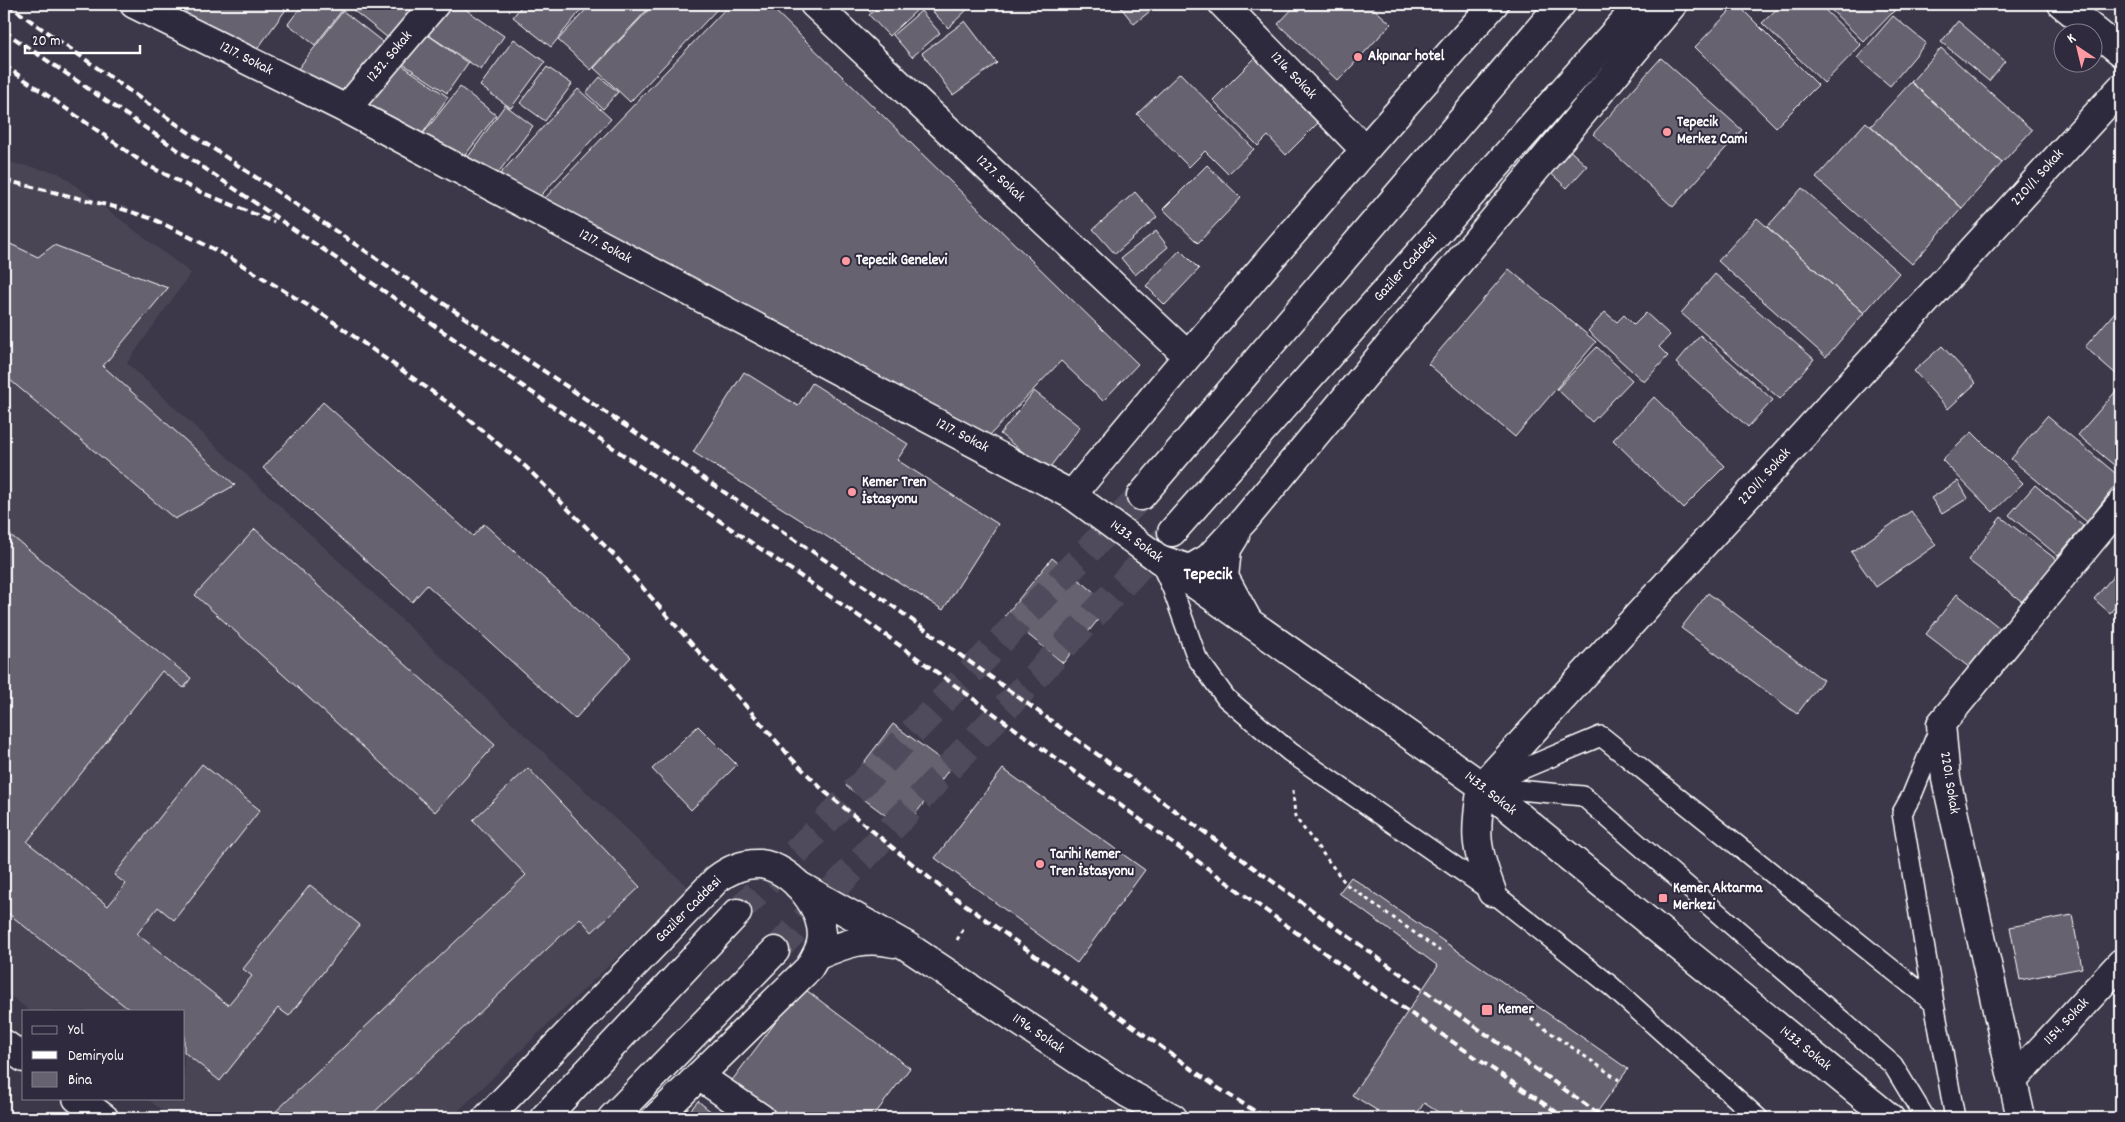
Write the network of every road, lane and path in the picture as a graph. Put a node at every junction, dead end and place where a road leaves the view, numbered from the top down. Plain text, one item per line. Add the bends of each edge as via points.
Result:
1 (134, 4) edge
2 (435, 4) edge
3 (814, 4) edge
4 (1223, 4) edge
5 (1494, 4) edge
6 (1561, 4) edge
7 (1640, 4) edge
8 (1674, 4) edge
9 (2062, 4) edge
10 (2121, 52) edge
11 (2121, 88) edge
12 (346, 109) junction
13 (1364, 149) junction
14 (1186, 355) junction
15 (1072, 495) junction
16 (1141, 496) tunnel mouth
17 (2121, 504) edge
18 (1246, 518) junction
19 (1172, 532) tunnel mouth
20 (1159, 559) junction
21 (1248, 621) junction
22 (1942, 724) junction
23 (1290, 752) junction
24 (1482, 786) junction
25 (798, 884) junction
26 (1492, 892) junction
27 (737, 913) tunnel mouth
28 (905, 945) junction
29 (775, 951) tunnel mouth
30 (1440, 951) dead end
31 (816, 956) junction
32 (2121, 963) edge
33 (1934, 1002) junction
34 (1530, 1019) dead end
35 (4, 1044) edge
36 (22, 1057) edge
37 (699, 1076) junction
38 (1619, 1080) dead end
39 (2014, 1080) junction
40 (80, 1100) edge
41 (1461, 1110) dead end
42 (104, 1118) edge
43 (488, 1118) edge
44 (544, 1118) edge
45 (612, 1118) edge
46 (656, 1118) edge
47 (761, 1118) edge
48 (1173, 1118) edge
49 (1473, 1118) edge
50 (1758, 1118) edge
51 (1890, 1118) edge
52 (1925, 1118) edge
53 (1955, 1118) edge
54 (2021, 1118) edge

1 - 12 street, 1217. Sokak
2 - 12 street, 1232. Sokak
3 - 14 street, 1227. Sokak
4 - 13 street, 1216. Sokak
5 - 13 street
6 - 16 street
7 - 19 street, Gaziler Caddesi
8 - 18 street
9 - 10 street
11 - 24 street, 2201/1. Sokak
12 - 15 street, 1217. Sokak
13 - 14 street
14 - 15 street
15 - 20 street, 1433. Sokak
17 - 22 street
18 - 20 street via 1209,558 1190,569
18 - 21 street via 1227,550 1224,577
20 - 21 street, 1433. Sokak
20 - 23 lane via 1197,658 1226,698
21 - 24 street, 1433. Sokak
22 - 33 lane via 1902,813
22 - 39 street, 2201. Sokak via 1946,779
23 - 26 lane
23 - 30 path via 1295,817 1346,884
24 - 26 street via 1476,843
24 - 33 lane via 1601,736
24 - 51 street, 1433. Sokak
24 - 52 lane via 1583,796 1893,1065
25 - 28 street, 1196. Sokak
25 - 31 street, Gaziler Caddesi via 819,917 821,942
25 - 43 street, Gaziler Caddesi via 778,870 761,864 730,869
26 - 50 lane via 1611,986
27 - 44 street
28 - 31 street, 1196. Sokak via 859,940
28 - 48 street, 1196. Sokak via 1130,1094
29 - 45 street
31 - 37 street, Gaziler Caddesi via 809,968
32 - 39 street, 1154. Sokak
33 - 53 lane
34 - 38 path
35 - 36 street
37 - 46 street, Gaziler Caddesi
37 - 47 street
39 - 54 street, 2201. Sokak
40 - 42 street
41 - 49 path

